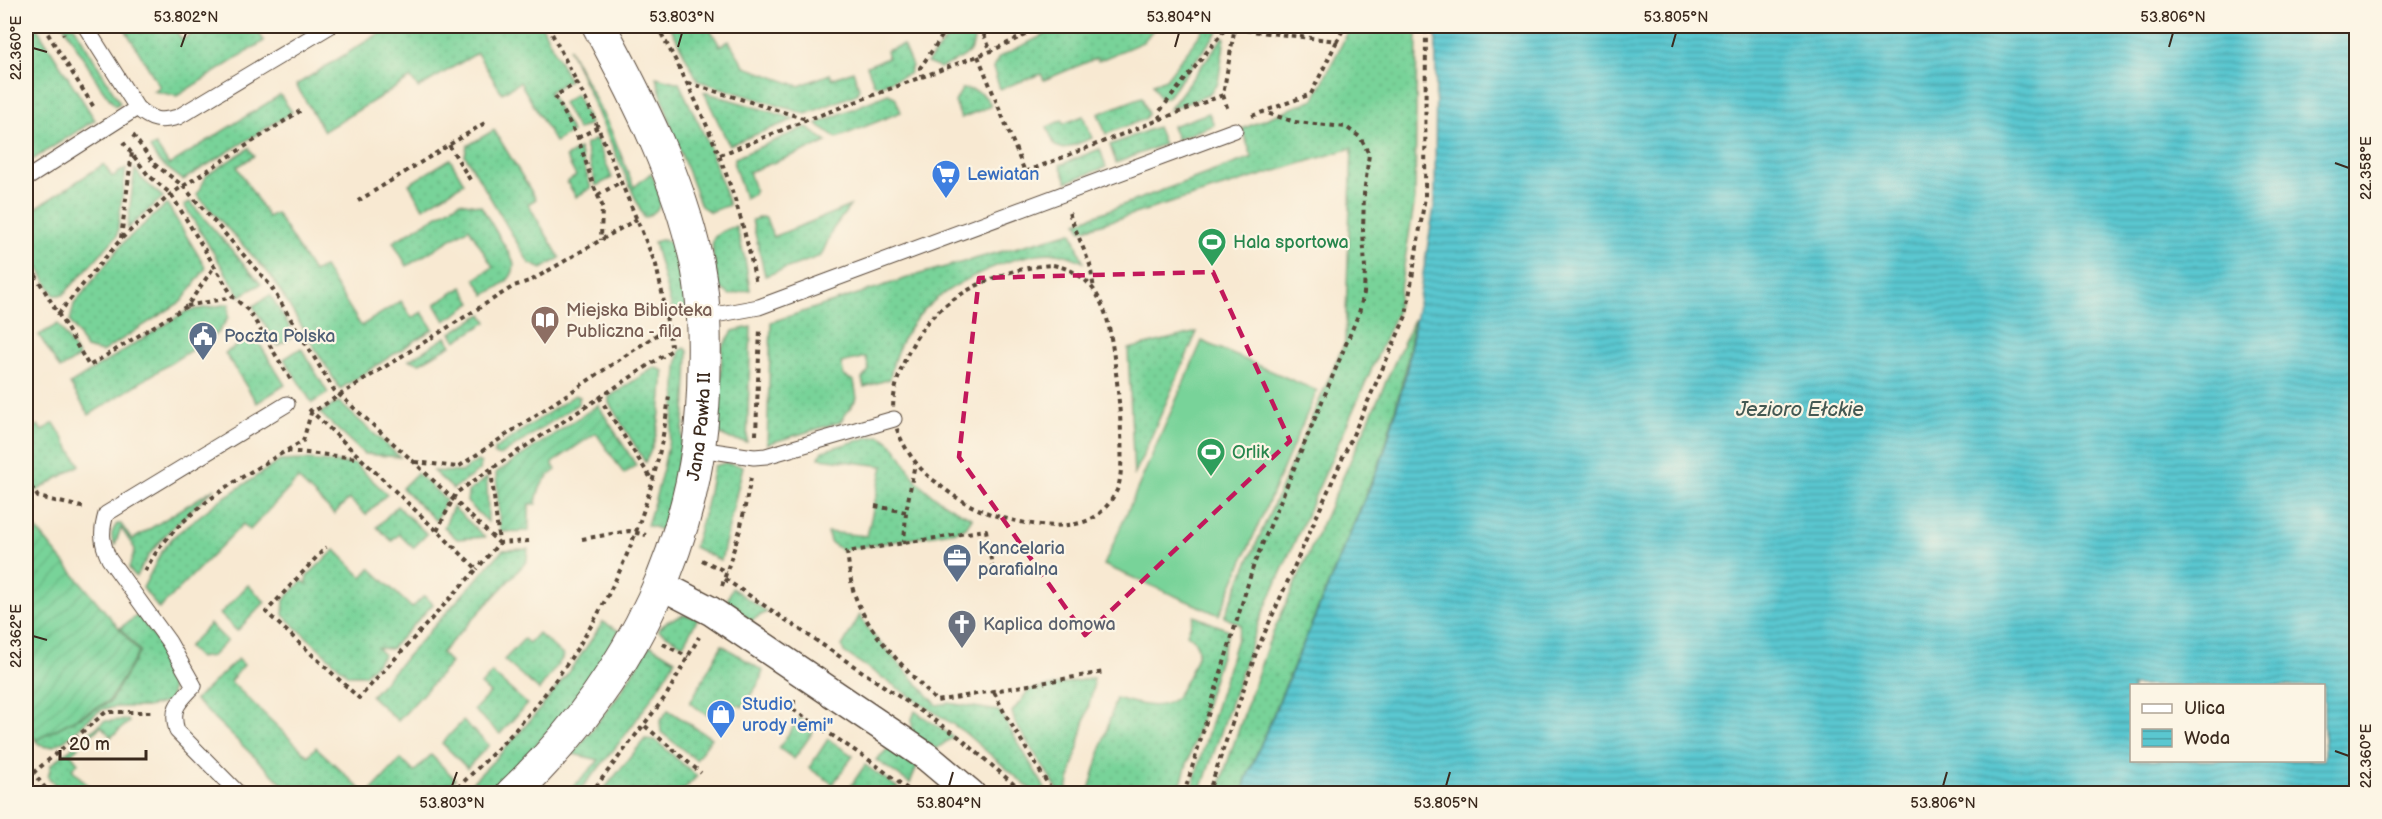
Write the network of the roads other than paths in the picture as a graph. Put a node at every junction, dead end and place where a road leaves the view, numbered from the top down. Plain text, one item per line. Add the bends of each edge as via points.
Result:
1 (85, 26) edge
2 (330, 26) edge
3 (599, 26) edge
4 (137, 108) junction
5 (1239, 125) road end
6 (26, 180) edge
7 (704, 317) junction
8 (287, 404) dead end
9 (894, 418) road end
10 (699, 449) junction
11 (661, 585) junction
12 (239, 794) edge
13 (512, 794) edge
14 (971, 794) edge

1 - 4 lane
2 - 4 lane via 178,117 164,121 148,117
3 - 7 street, Jana Pawła II via 672,180 696,260
4 - 6 lane
5 - 7 lane via 1062,196 759,307
7 - 10 street, Jana Pawła II
8 - 12 lane via 106,514 102,529 109,559 169,642 194,686 174,710 177,731
9 - 10 lane via 766,456
10 - 11 street, Jana Pawła II via 684,520
11 - 13 street, Jana Pawła II via 606,684 570,732
11 - 14 street via 711,611 927,757

